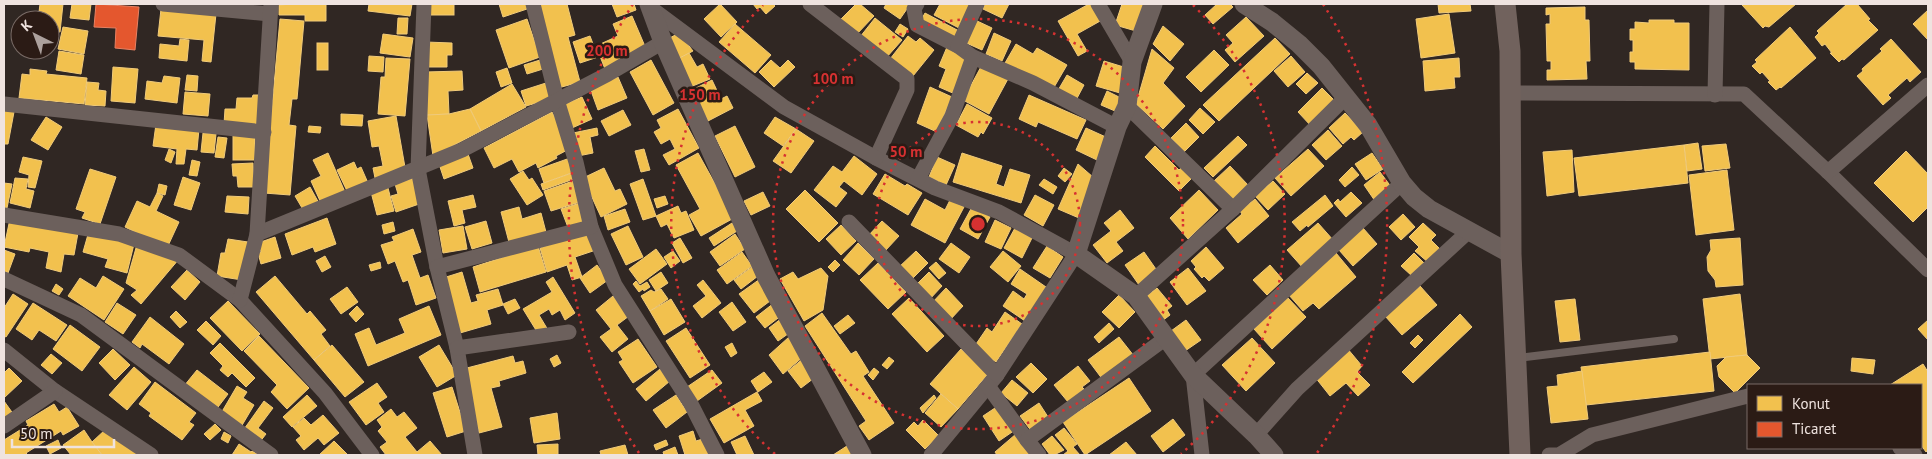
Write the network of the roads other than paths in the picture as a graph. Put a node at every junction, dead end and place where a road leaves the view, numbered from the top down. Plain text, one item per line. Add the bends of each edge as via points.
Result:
1 (163, 4) edge
2 (424, 4) edge
3 (533, 4) edge
4 (810, 4) edge
5 (917, 4) edge
6 (977, 4) edge
7 (1098, 4) edge
8 (1153, 4) edge
9 (1244, 4) edge
10 (1505, 4) edge
11 (1718, 4) edge
12 (650, 6) edge
13 (270, 9) edge
14 (662, 42) junction
15 (958, 46) junction
16 (973, 56) junction
17 (1132, 62) junction
18 (1928, 85) edge
19 (1510, 93) junction
20 (1715, 95) junction
21 (1346, 97) junction
22 (557, 100) junction
23 (4, 104) edge
24 (1127, 106) junction
25 (1117, 127) junction
26 (264, 132) junction
27 (876, 158) junction
28 (418, 168) junction
29 (1828, 172) junction
30 (918, 179) junction
31 (1402, 183) junction
32 (1232, 209) junction
33 (4, 215) edge
34 (849, 222) dead end
35 (591, 227) junction
36 (1469, 231) junction
37 (257, 234) junction
38 (1076, 254) junction
39 (1511, 254) junction
40 (437, 267) junction
41 (1928, 270) edge
42 (4, 278) edge
43 (1136, 296) junction
44 (240, 300) junction
45 (569, 332) dead end
46 (1166, 338) junction
47 (1674, 339) dead end
48 (457, 348) junction
49 (4, 350) edge
50 (1516, 358) junction
51 (1193, 375) junction
52 (993, 381) junction
53 (55, 391) junction
54 (1747, 396) edge
55 (4, 426) edge
56 (1256, 434) junction
57 (1027, 440) junction
58 (1902, 449) edge
59 (365, 453) edge
60 (151, 455) edge
61 (271, 455) edge
62 (474, 455) edge
63 (716, 455) edge
64 (862, 455) edge
65 (931, 455) edge
66 (1039, 455) edge
67 (1202, 455) edge
68 (1274, 455) edge
69 (1520, 455) edge
70 (1549, 455) edge
71 (1915, 455) edge

1 - 13 street
2 - 28 street
3 - 22 street
4 - 27 street via 907,79 907,90
5 - 15 street via 914,9 917,26
6 - 15 street
7 - 17 street
8 - 17 street
9 - 21 street via 1299,44
10 - 19 main road
11 - 20 street
12 - 14 street
12 - 27 street via 784,107
13 - 26 street
14 - 22 street
14 - 64 street via 766,276
15 - 16 street
16 - 25 street
16 - 30 street via 952,116
17 - 24 street
18 - 29 street
19 - 20 street
19 - 39 main road
20 - 29 street via 1744,94
21 - 31 street via 1368,125
21 - 32 street
22 - 28 street via 462,150
22 - 35 street
23 - 26 street
24 - 25 street
24 - 32 street
25 - 38 street
26 - 37 street
27 - 30 street
28 - 37 street
28 - 40 street
29 - 41 street
30 - 38 street via 999,212
31 - 36 street via 1429,209
31 - 51 street
32 - 43 street
33 - 44 street via 119,234 179,255
34 - 52 street
35 - 40 street
35 - 63 street via 615,285 691,404
36 - 39 street
36 - 56 street via 1297,388
37 - 44 street
38 - 43 street
38 - 52 street
39 - 50 main road
40 - 48 street
42 - 61 street via 81,316
43 - 46 street
44 - 59 street via 325,393
45 - 48 street
46 - 51 street
46 - 57 street
47 - 50 lane
48 - 62 street
49 - 53 street
50 - 69 main road
51 - 56 street
51 - 67 street
52 - 57 street
52 - 65 street
53 - 55 street
53 - 60 street
54 - 70 street via 1592,436 1559,455
56 - 68 street
57 - 66 street
58 - 71 street

